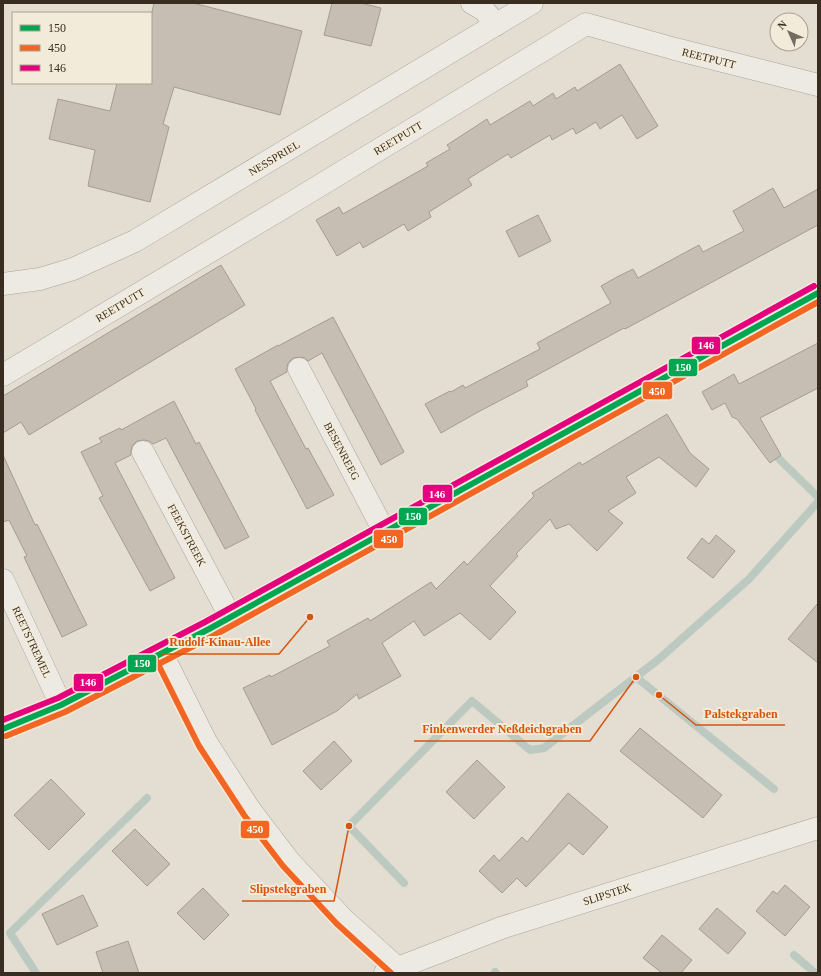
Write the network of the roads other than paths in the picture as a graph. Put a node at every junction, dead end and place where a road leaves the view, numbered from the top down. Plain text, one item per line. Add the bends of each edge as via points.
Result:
1 (472, 3) edge
2 (532, 3) edge
3 (496, 25) junction
4 (818, 85) edge
5 (3, 284) edge
6 (818, 293) edge
7 (299, 369) dead end
8 (3, 375) edge
9 (143, 452) dead end
10 (385, 533) junction
11 (3, 580) edge
12 (231, 618) junction
13 (162, 654) junction
14 (61, 705) junction
15 (3, 729) edge
16 (818, 828) edge
17 (395, 972) edge

1 - 3 street via 488,14
2 - 3 street, NESSPRIEL
3 - 5 street, NESSPRIEL via 135,241 73,269 40,279
4 - 8 street, REETPUTT via 586,24
6 - 10 street
7 - 10 street, BESENREEG
9 - 12 street, FEEKSTREEK
10 - 12 street
11 - 14 street, REETSTREMEL
12 - 13 street
13 - 14 street
13 - 17 street via 206,742 250,810 289,861
14 - 15 street
16 - 17 street, SLIPSTEK via 501,928

